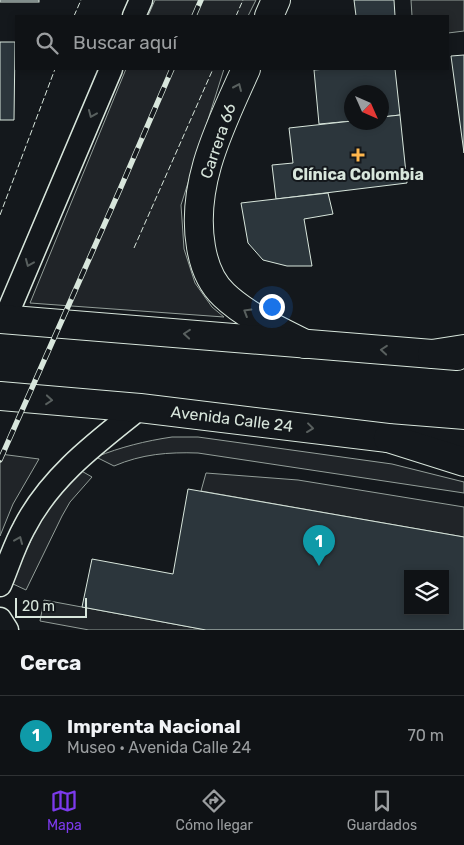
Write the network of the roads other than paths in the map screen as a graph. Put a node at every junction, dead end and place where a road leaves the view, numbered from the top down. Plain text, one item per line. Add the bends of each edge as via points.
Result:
1 (140, 0) edge
2 (276, 0) edge
3 (134, 15) edge
4 (269, 15) edge
5 (111, 70) edge
6 (246, 70) edge
7 (2, 319) edge
8 (305, 344) junction
9 (464, 349) edge
10 (432, 354) junction
11 (464, 356) edge
12 (0, 396) edge
13 (140, 408) junction
14 (388, 438) junction
15 (464, 444) edge
16 (464, 462) edge
17 (0, 585) edge
18 (0, 619) edge
19 (6, 630) edge

1 - 3 street
2 - 4 main road
5 -> 7 street
8 -> 6 main road, Carrera 66 via 239,307 223,294 210,278 203,256 199,235 200,197 207,162
8 -> 7 main road
10 -> 8 main road
9 - 10 main road
10 - 11 main road
12 -> 13 main road, Avenida Calle 24
13 -> 14 main road, Avenida Calle 24
17 -> 13 street via 24,528 44,496 66,470
14 - 15 main road, Avenida Calle 24
14 - 16 main road
18 - 19 street

